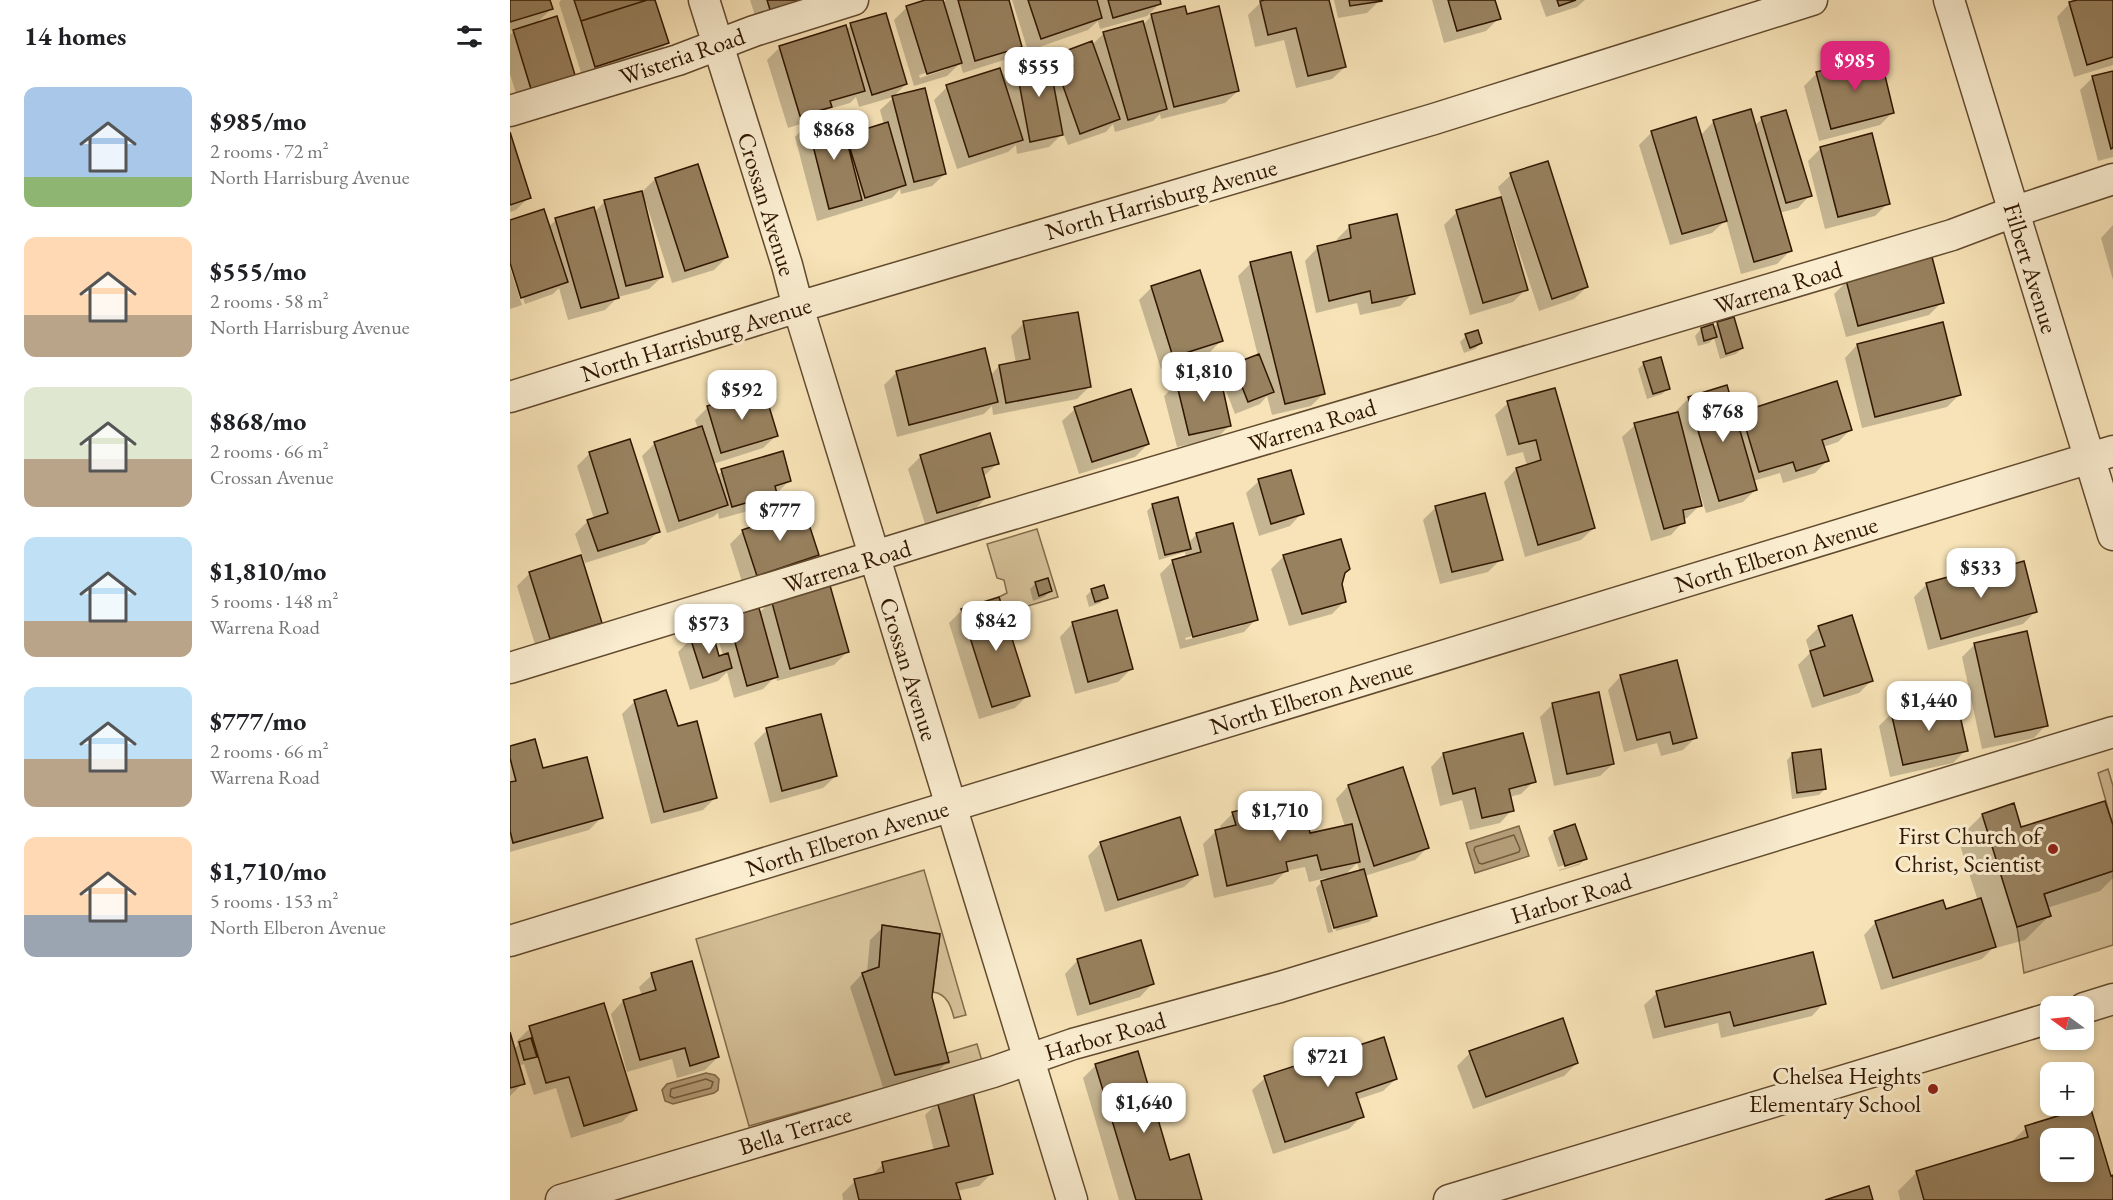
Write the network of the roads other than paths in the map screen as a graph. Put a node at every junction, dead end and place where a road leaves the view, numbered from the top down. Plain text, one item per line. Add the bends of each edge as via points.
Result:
1 (704, 0) edge
2 (854, 0) edge
3 (1812, 0) edge
4 (1949, 0) edge
5 (717, 45) junction
6 (510, 111) edge
7 (2113, 179) edge
8 (2013, 212) junction
9 (798, 307) junction
10 (510, 397) edge
11 (2102, 455) edge
12 (2113, 536) edge
13 (875, 556) junction
14 (510, 668) edge
15 (2113, 732) edge
16 (952, 806) junction
17 (510, 941) edge
18 (2113, 999) edge
19 (2094, 1005) edge
20 (2040, 1021) edge
21 (1028, 1059) junction
22 (561, 1200) edge
23 (1072, 1200) edge
24 (1449, 1200) edge

1 - 5 street, Crossan Avenue
2 - 5 street, Wisteria Road
3 - 9 street, North Harrisburg Avenue via 1434,119
4 - 8 street, Filbert Avenue
5 - 6 street, Wisteria Road
5 - 9 street, Crossan Avenue
7 - 8 street, Warrena Road
8 - 11 street, Filbert Avenue
8 - 13 street, Warrena Road via 1952,235
9 - 10 street, North Harrisburg Avenue
9 - 13 street, Crossan Avenue
11 - 12 street, Filbert Avenue
11 - 16 street, North Elberon Avenue
13 - 14 street, Warrena Road
13 - 16 street, Crossan Avenue
15 - 21 street, Harbor Road via 1280,987
16 - 17 street, North Elberon Avenue
16 - 21 street, Crossan Avenue
18 - 19 street
20 - 24 street
21 - 22 street, Bella Terrace
21 - 23 street, Crossan Avenue

